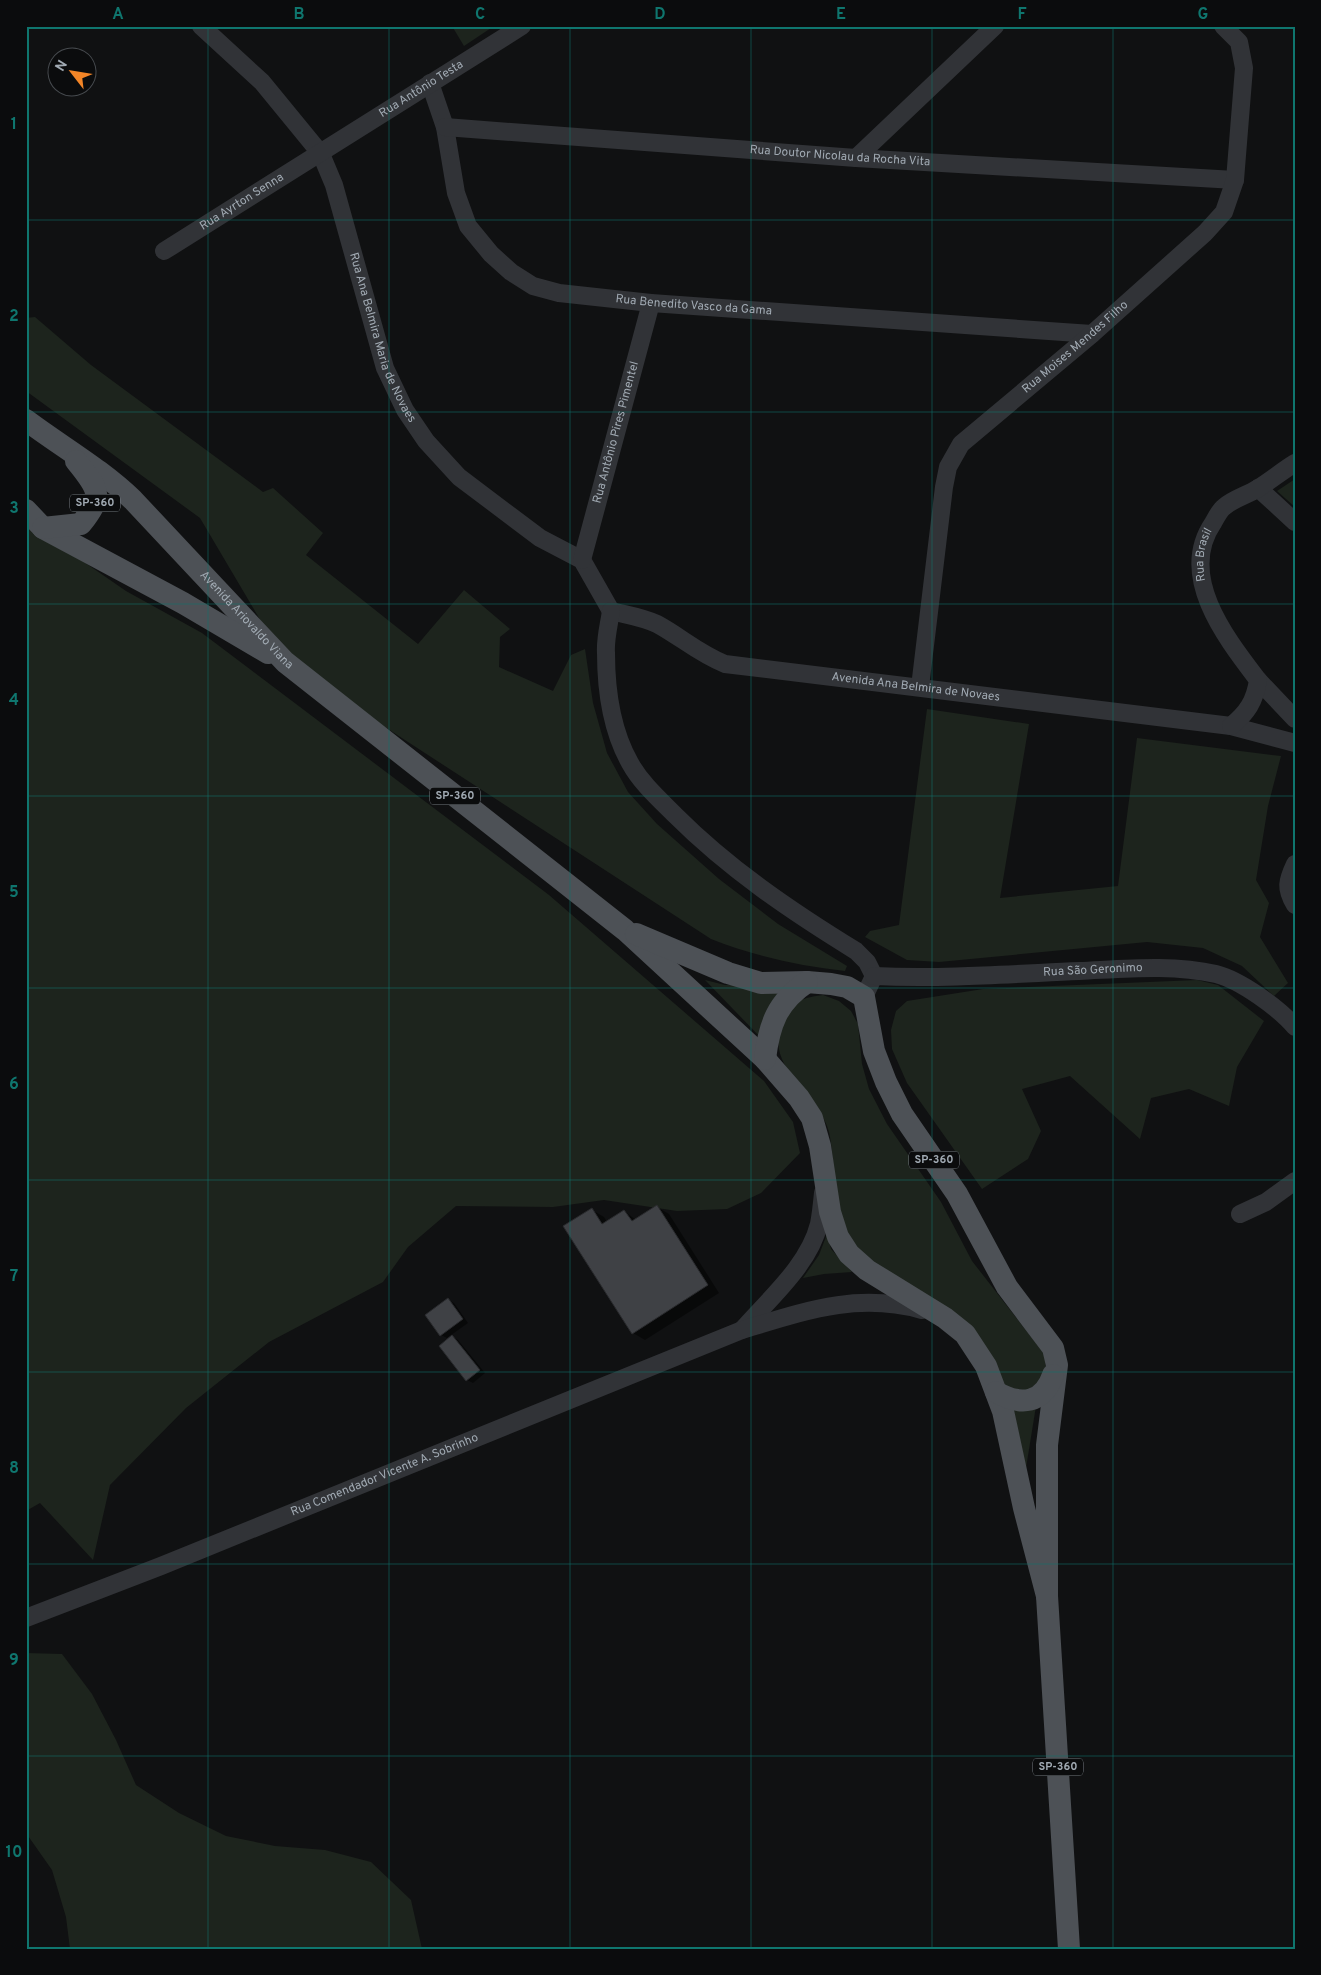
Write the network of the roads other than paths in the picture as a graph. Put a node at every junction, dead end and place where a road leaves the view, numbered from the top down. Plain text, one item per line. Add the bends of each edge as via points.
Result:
1 (201, 26) edge
2 (522, 26) edge
3 (995, 26) edge
4 (1223, 26) edge
5 (430, 83) junction
6 (445, 127) junction
7 (321, 154) junction
8 (856, 158) junction
9 (1235, 180) junction
10 (164, 251) dead end
11 (651, 303) junction
12 (1092, 334) junction
13 (26, 420) edge
14 (67, 450) junction
15 (1295, 463) edge
16 (1258, 488) junction
17 (26, 510) edge
18 (1295, 522) edge
19 (43, 528) junction
20 (582, 560) junction
21 (611, 611) junction
22 (285, 662) junction
23 (1258, 680) junction
24 (920, 687) junction
25 (1295, 719) edge
26 (1231, 726) junction
27 (1295, 743) edge
28 (1295, 864) edge
29 (1295, 905) edge
30 (625, 930) junction
31 (874, 976) junction
32 (807, 982) junction
33 (864, 997) junction
34 (1295, 1026) edge
35 (765, 1059) junction
36 (1295, 1181) edge
37 (825, 1183) junction
38 (1240, 1214) dead end
39 (940, 1315) junction
40 (742, 1330) junction
41 (1057, 1365) junction
42 (996, 1392) junction
43 (1047, 1596) junction
44 (26, 1618) edge
45 (1070, 1945) edge

1 - 7 street, Rua Ana Belmira Maria de Novaes via 262,82
2 - 5 street, Rua Antônio Testa
3 - 8 street
4 - 9 street, Rua Moises Mendes Filho via 1239,42 1244,68
5 - 6 street, Rua Benedito Vasco da Gama
5 - 7 street, Rua Antônio Testa
6 - 8 street, Rua Doutor Nicolau da Rocha Vita
6 - 11 street, Rua Benedito Vasco da Gama via 456,193 468,226 511,272 533,286 559,293
7 - 10 street, Rua Ayrton Senna
7 - 20 street, Rua Ana Belmira Maria de Novaes via 334,185 385,368 410,418 459,477 540,538
8 - 9 street, Rua Doutor Nicolau da Rocha Vita
9 - 12 street, Rua Moises Mendes Filho via 1224,212 1205,233
11 - 12 street, Rua Benedito Vasco da Gama
11 - 20 street, Rua Antônio Pires Pimentel
12 - 24 street, Rua Moises Mendes Filho via 961,444 948,468
13 - 14 main road, Avenida Ariovaldo Viana / SP-360
14 - 19 main road, SP-360 via 97,492 94,508 81,524
14 - 22 main road, Avenida Ariovaldo Viana / SP-360 via 108,476 133,500
15 - 16 street, Rua Brasil
16 - 18 street
16 - 23 street, Rua Brasil via 1223,508 1200,550 1202,578 1210,605 1224,636
17 - 19 main road, Avenida Ariovaldo Viana / SP-360
19 - 22 main road, Avenida Ariovaldo Viana / SP-360
20 - 21 street
21 - 24 street, Avenida Ana Belmira de Novaes via 657,624 703,654 725,664
21 - 31 street via 605,651 608,687 616,730 635,770 649,789 701,841 792,912 856,951
22 - 30 main road, SP-360
23 - 25 street, Rua Brasil
23 - 26 street via 1256,696 1250,707
24 - 26 street, Avenida Ana Belmira de Novaes
26 - 27 street, Avenida Ana Belmira de Novaes
28 - 29 street via 1287,881 1287,890
30 - 32 main road, SP-360 via 728,973 761,983
30 - 35 main road, SP-360
31 - 33 street
31 - 34 street, Rua São Geronimo via 925,978 1135,968 1178,969 1217,974 1244,986
32 - 33 main road, SP-360 via 847,987
32 - 35 main road via 792,992 778,1011 768,1032
33 - 41 main road, SP-360 via 874,1051 902,1114 957,1194 1007,1287 1053,1348
35 - 37 main road, SP-360 via 812,1118
36 - 38 street via 1266,1202
37 - 39 main road, SP-360 via 838,1237 849,1254 867,1270
37 - 40 street via 819,1225 810,1246 792,1274
39 - 40 street, Rua Comendador Vicente A. Sobrinho via 901,1304 874,1301 844,1303 811,1309
39 - 42 main road, SP-360 via 965,1334 976,1349
40 - 44 street, Rua Comendador Vicente A. Sobrinho
41 - 42 main road via 1049,1386 1038,1397 1023,1401 1008,1399
41 - 43 main road, SP-360 via 1047,1444
42 - 43 main road, SP-360
43 - 45 main road, SP-360

